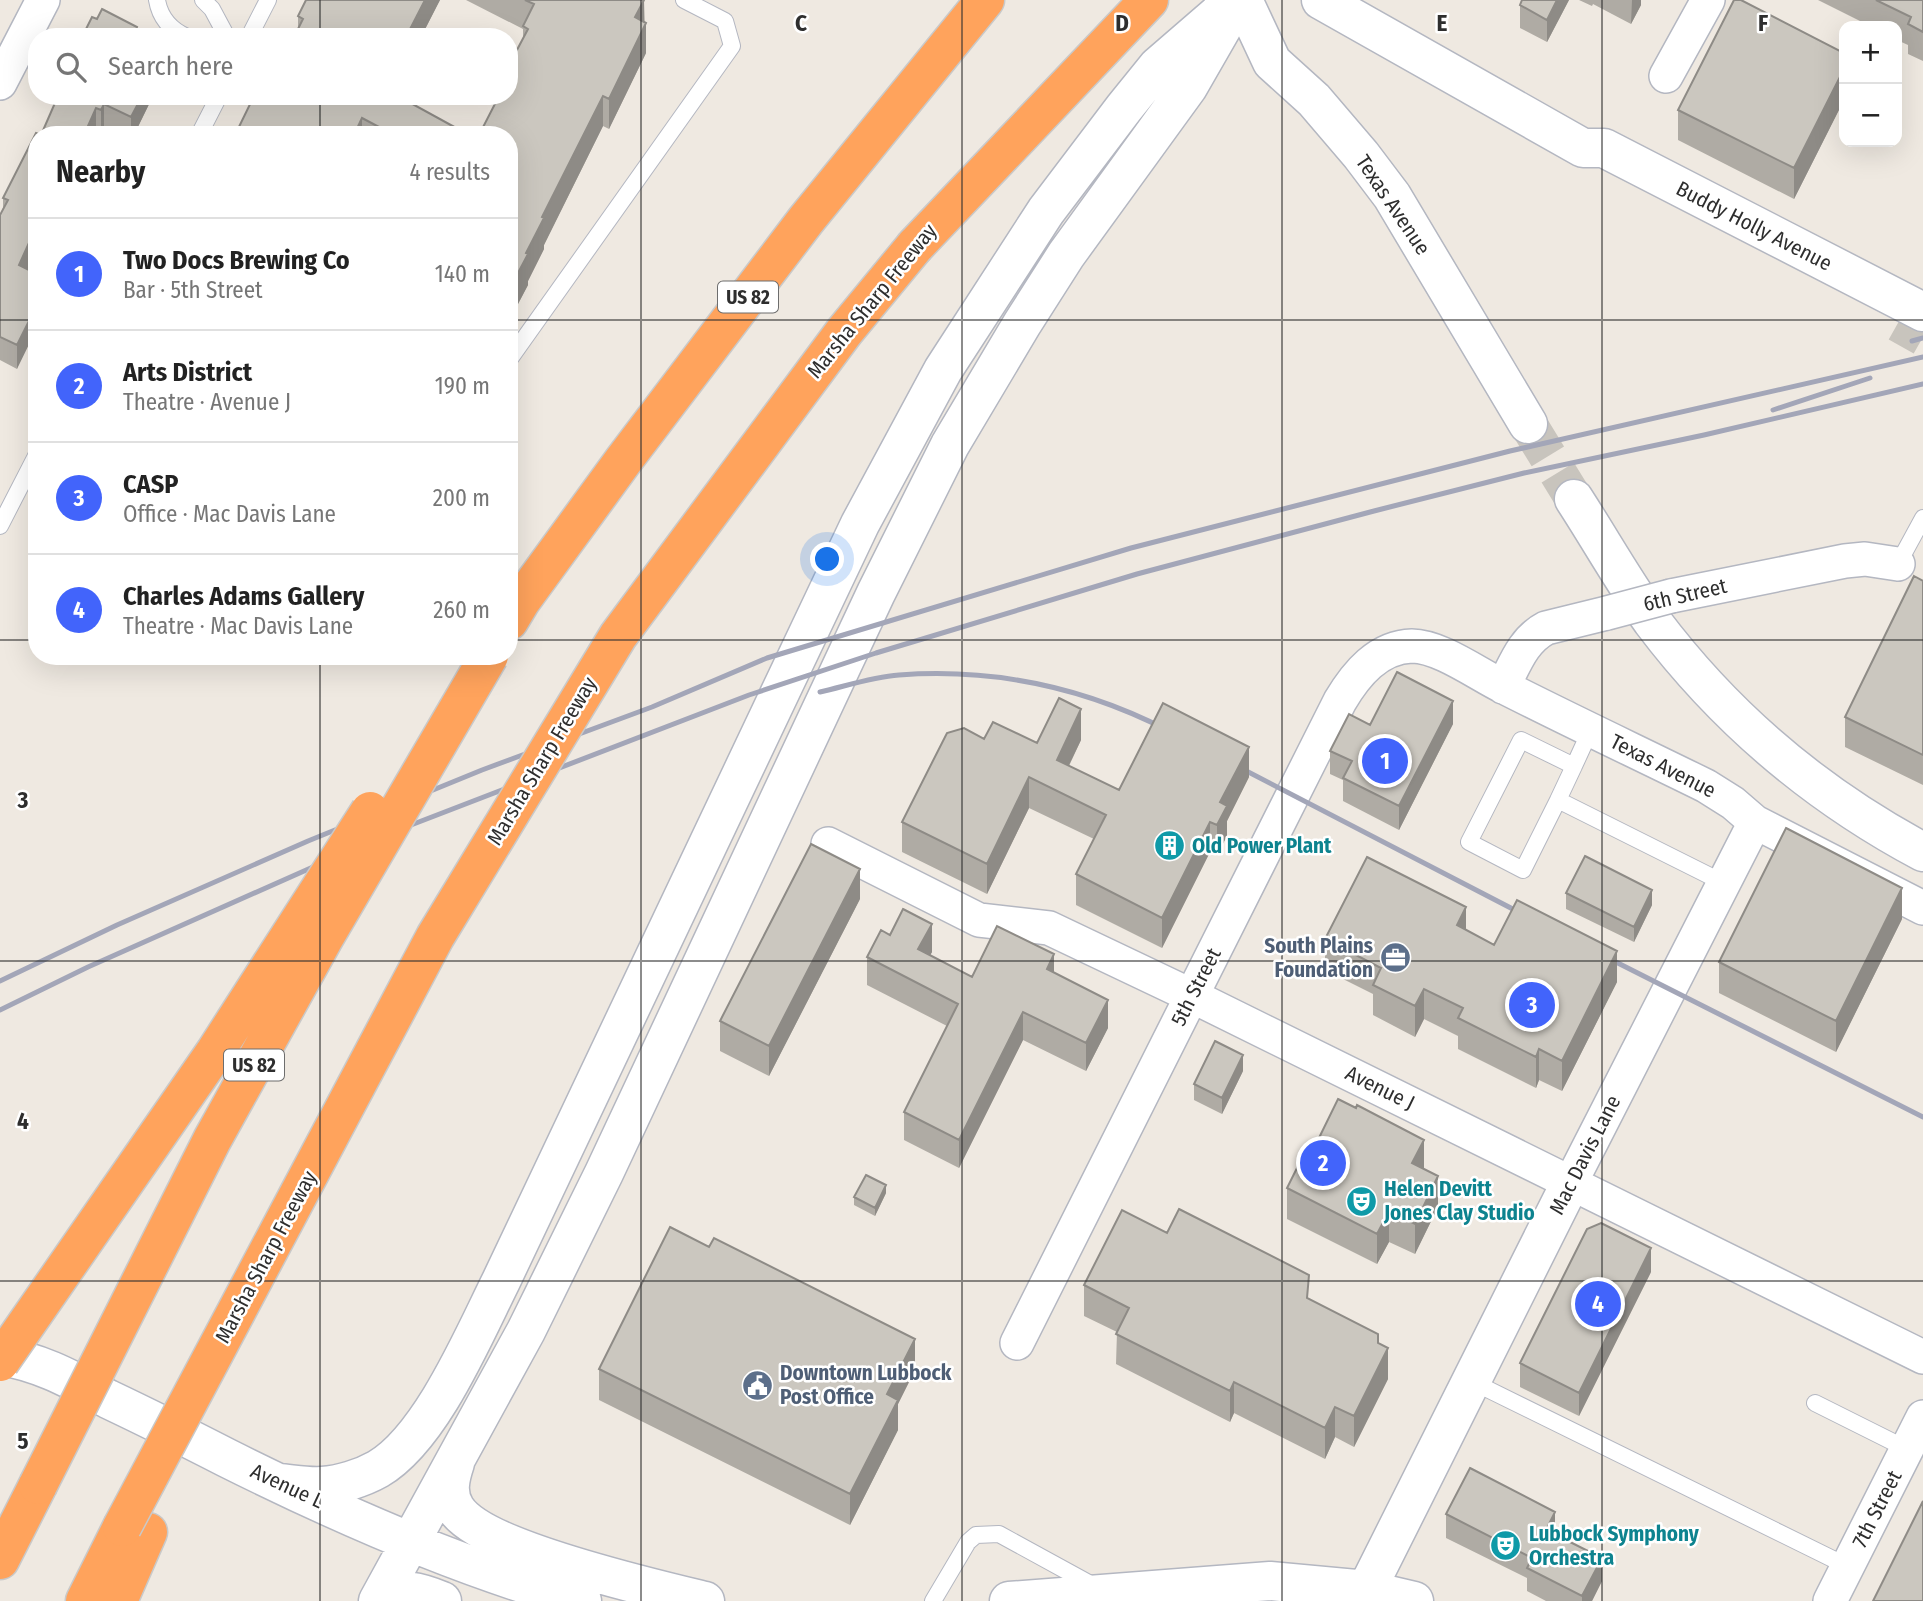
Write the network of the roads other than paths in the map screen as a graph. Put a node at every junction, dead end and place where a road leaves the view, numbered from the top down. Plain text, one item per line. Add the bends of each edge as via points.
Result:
1 (43, 0) edge
2 (157, 0) edge
3 (203, 0) edge
4 (268, 0) edge
5 (684, 0) edge
6 (985, 0) edge
7 (1118, 0) edge
8 (1149, 0) edge
9 (1238, 0) edge
10 (1321, 0) edge
11 (1708, 0) edge
12 (28, 28) edge
13 (173, 28) edge
14 (222, 28) edge
15 (254, 28) edge
16 (28, 29) edge
17 (1666, 76) dead end
18 (0, 83) edge
19 (214, 105) edge
20 (204, 126) edge
21 (915, 246) junction
22 (1910, 317) tunnel mouth
23 (518, 347) edge
24 (1528, 424) tunnel mouth
25 (28, 472) edge
26 (1574, 499) tunnel mouth
27 (1923, 517) edge
28 (0, 526) edge
29 (1898, 564) joint
30 (518, 606) edge
31 (1394, 648) joint
32 (467, 665) edge
33 (484, 665) edge
34 (1503, 687) junction
35 (1591, 729) junction
36 (1574, 766) junction
37 (1558, 800) junction
38 (1755, 822) junction
39 (828, 844) dead end
40 (1923, 852) edge
41 (1724, 883) junction
42 (1923, 908) edge
43 (1192, 996) junction
44 (1572, 1182) junction
45 (1017, 1343) dead end
46 (1923, 1357) edge
47 (0, 1359) edge
48 (1471, 1381) junction
49 (1815, 1403) dead end
50 (1923, 1417) edge
51 (1907, 1449) junction
52 (457, 1458) junction
53 (279, 1483) junction
54 (135, 1529) junction
55 (411, 1541) junction
56 (0, 1560) edge
57 (1847, 1566) junction
58 (1106, 1593) junction
59 (1364, 1595) edge
60 (85, 1601) edge
61 (118, 1601) edge
62 (377, 1601) edge
63 (385, 1601) edge
64 (442, 1601) edge
65 (582, 1601) edge
66 (705, 1601) edge
67 (933, 1601) edge
68 (1009, 1601) edge
69 (1414, 1601) edge
70 (1830, 1601) edge

1 - 12 street
2 - 13 lane via 164,20
3 - 14 lane
4 - 15 lane
5 - 23 lane via 725,22 732,46
6 - 30 highway, US 82 via 806,220
7 - 21 highway, Marsha Sharp Freeway
8 - 21 highway
9 - 24 main road, Texas Avenue via 1272,62 1314,100 1392,196
9 - 52 main road via 1188,87 1073,244 950,445 604,1173
9 - 53 main road via 1158,66 1124,108 1046,211 943,370 860,524 501,1281 440,1398 401,1450 379,1468 321,1486
10 - 22 main road, Buddy Holly Avenue via 1583,148 1604,148
11 - 17 street
16 - 18 street
19 - 20 lane
21 - 54 highway, Marsha Sharp Freeway, bridge via 844,332 618,636 435,937 247,1293
25 - 28 lane
26 - 40 main road via 1650,618 1714,695 1814,784
27 - 29 lane
29 - 34 street, 6th Street, bridge via 1845,561 1671,596 1546,628 1528,640
31 - 34 street, Texas Avenue via 1430,648
31 - 43 street, 5th Street via 1364,667 1352,681
32 - 47 highway, bridge via 215,1052
33 - 56 highway, US 82, bridge via 212,1140
34 - 35 street, Texas Avenue
35 - 36 lane
35 - 38 street, Texas Avenue via 1706,786
36 - 37 lane
36 - 37 lane via 1521,740 1469,842 1523,870
37 - 41 lane
38 - 41 street, Mac Davis Lane
38 - 42 street, Texas Avenue
39 - 43 street, Avenue J via 979,920 1049,929
41 - 44 street, Mac Davis Lane
43 - 44 street, Avenue J
43 - 45 street, 5th Street
44 - 46 street, Avenue J
44 - 48 main road, Mac Davis Lane
47 - 53 main road, Avenue L via 16,1358 55,1372
48 - 57 lane
48 - 59 main road, Mac Davis Lane
49 - 51 lane
50 - 51 street, 7th Street
51 - 57 street, 7th Street
52 - 55 main road
52 - 66 main road via 450,1495 468,1522 584,1570
53 - 55 main road, Avenue L
54 - 60 highway, Marsha Sharp Freeway
54 - 61 highway
55 - 62 main road
55 - 65 main road, Avenue L
57 - 70 street, 7th Street
58 - 59 main road via 1270,1580
58 - 67 lane via 1007,1537 989,1533 968,1542
58 - 68 main road
59 - 69 main road
63 - 64 main road via 406,1591

